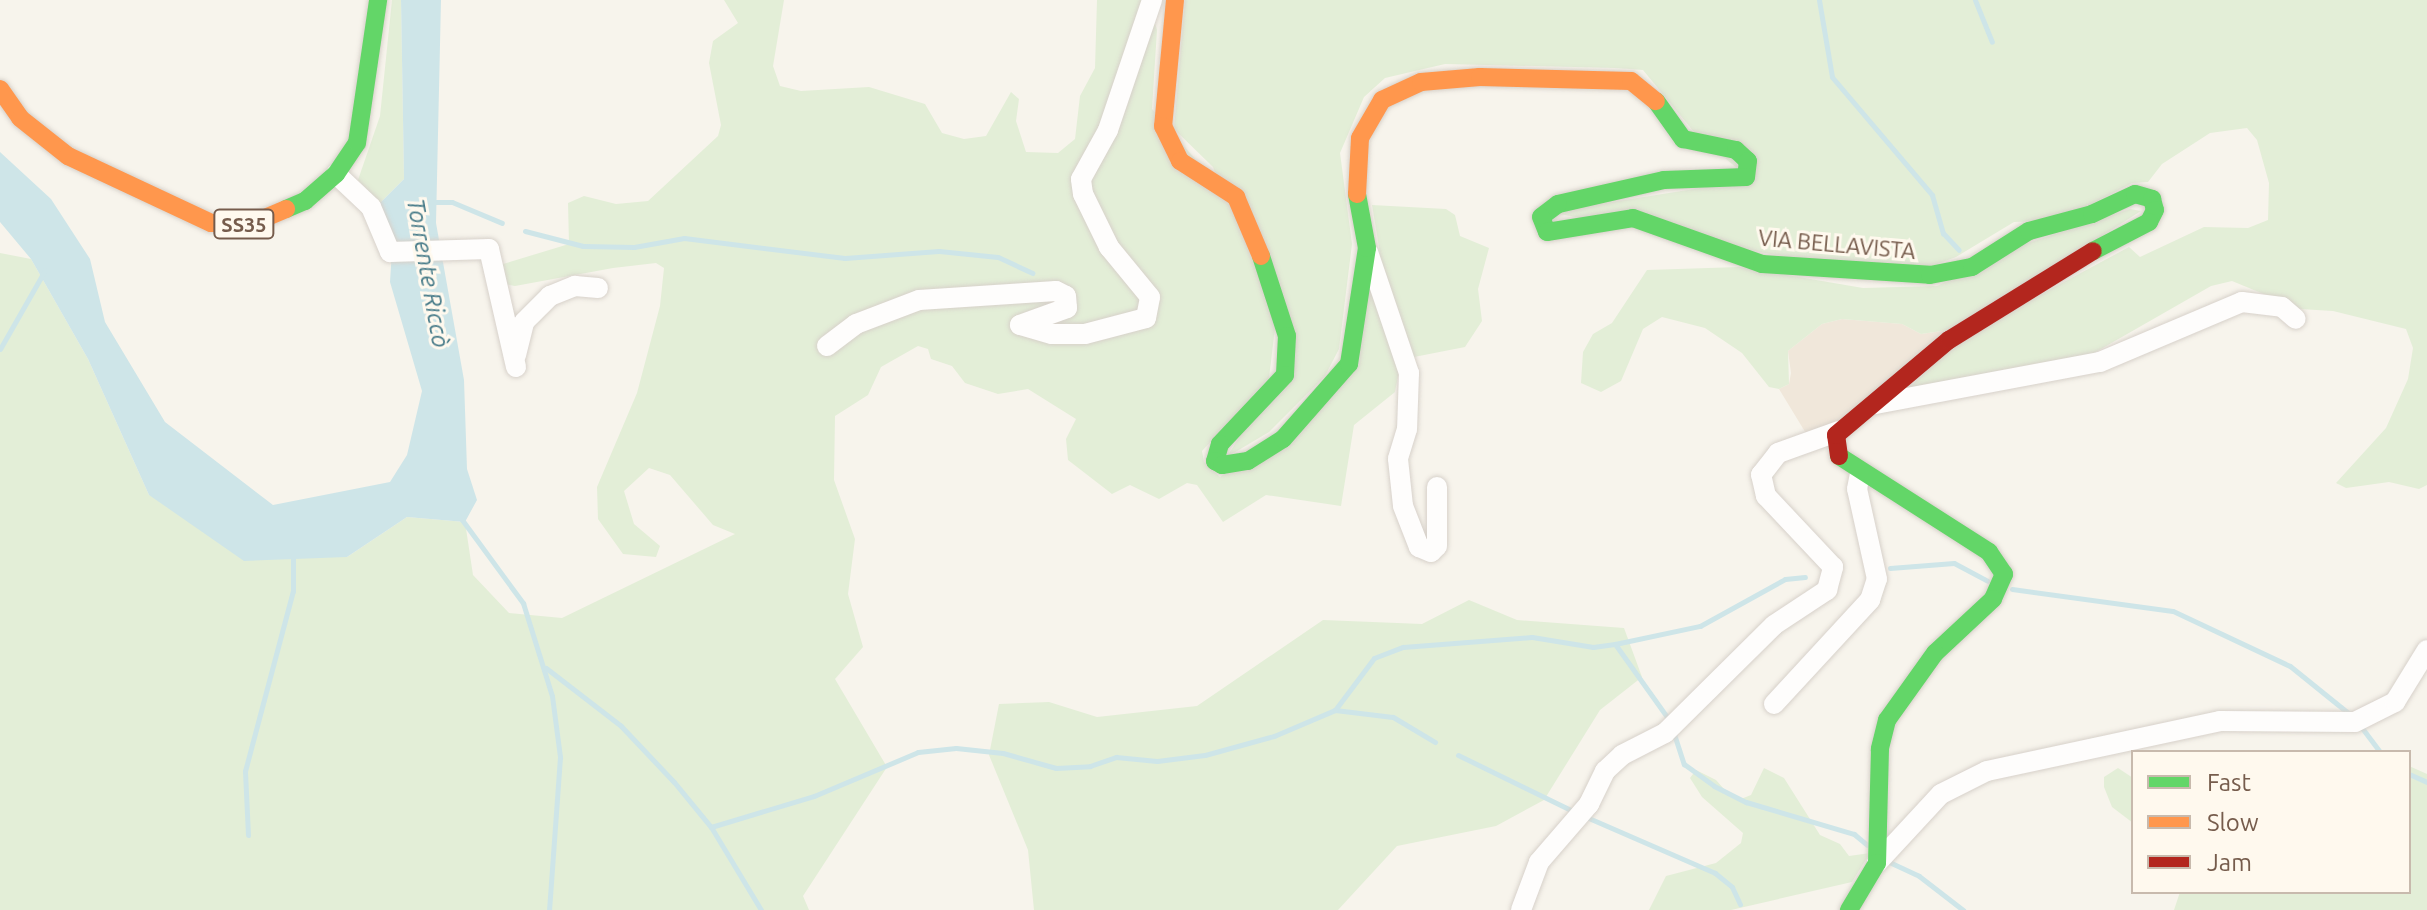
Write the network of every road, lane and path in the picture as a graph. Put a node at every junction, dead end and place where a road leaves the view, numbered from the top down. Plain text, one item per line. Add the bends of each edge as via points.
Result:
1 (378, 0) edge
2 (1152, 0) edge
3 (1175, 0) edge
4 (0, 89) edge
5 (336, 174) junction
6 (1367, 248) junction
7 (598, 288) dead end
8 (2296, 319) dead end
9 (827, 346) dead end
10 (1875, 404) junction
11 (1839, 431) junction
12 (1860, 473) junction
13 (1437, 487) dead end
14 (2427, 650) edge
15 (1774, 704) dead end
16 (1877, 863) junction
17 (1521, 910) edge
18 (1849, 910) edge

1 - 5 street, SS35 via 360,134
2 - 9 street via 1108,130 1081,179 1109,247 1150,297 1150,314 1142,322 1116,329 1052,334 1020,325 1067,308 1066,296 1056,291 919,300 856,324
3 - 6 street, VIA BELLAVISTA via 1162,105 1166,135 1180,161 1236,197 1246,211 1287,336 1285,375 1220,444 1215,461 1230,466 1248,461 1283,439 1349,364
4 - 5 street, SS35 via 20,118 68,156 211,223 274,217 305,201
5 - 7 street via 371,207 390,252 489,249 514,362 524,322 550,296 575,286
6 - 10 street, VIA BELLAVISTA via 1357,196 1357,153 1365,123 1373,109 1398,91 1446,78 1641,84 1683,139 1736,150 1748,161 1746,177 1735,181 1664,180 1558,204 1541,217 1547,232 1633,218 1762,264 1930,275 1972,267 2029,231 2092,214 2135,194 2152,199 2155,210 2149,222 2078,259 1949,340
6 - 13 street via 1409,373 1407,429 1398,459 1403,506 1419,547 1431,552 1437,546
8 - 10 street via 2282,307 2242,302 2186,329 2076,369
10 - 11 street, VIA BELLAVISTA
11 - 12 street via 1836,452
11 - 17 street via 1778,453 1761,475 1766,496 1833,567 1827,590 1774,625 1665,733 1622,755 1605,771 1589,804 1539,862
12 - 15 street via 1857,489 1877,579 1870,600
12 - 16 street via 1989,552 2004,574 1993,599 1935,653 1887,720 1880,749
14 - 16 street via 2395,702 2355,722 2220,721 1987,771 1941,794
16 - 18 street

